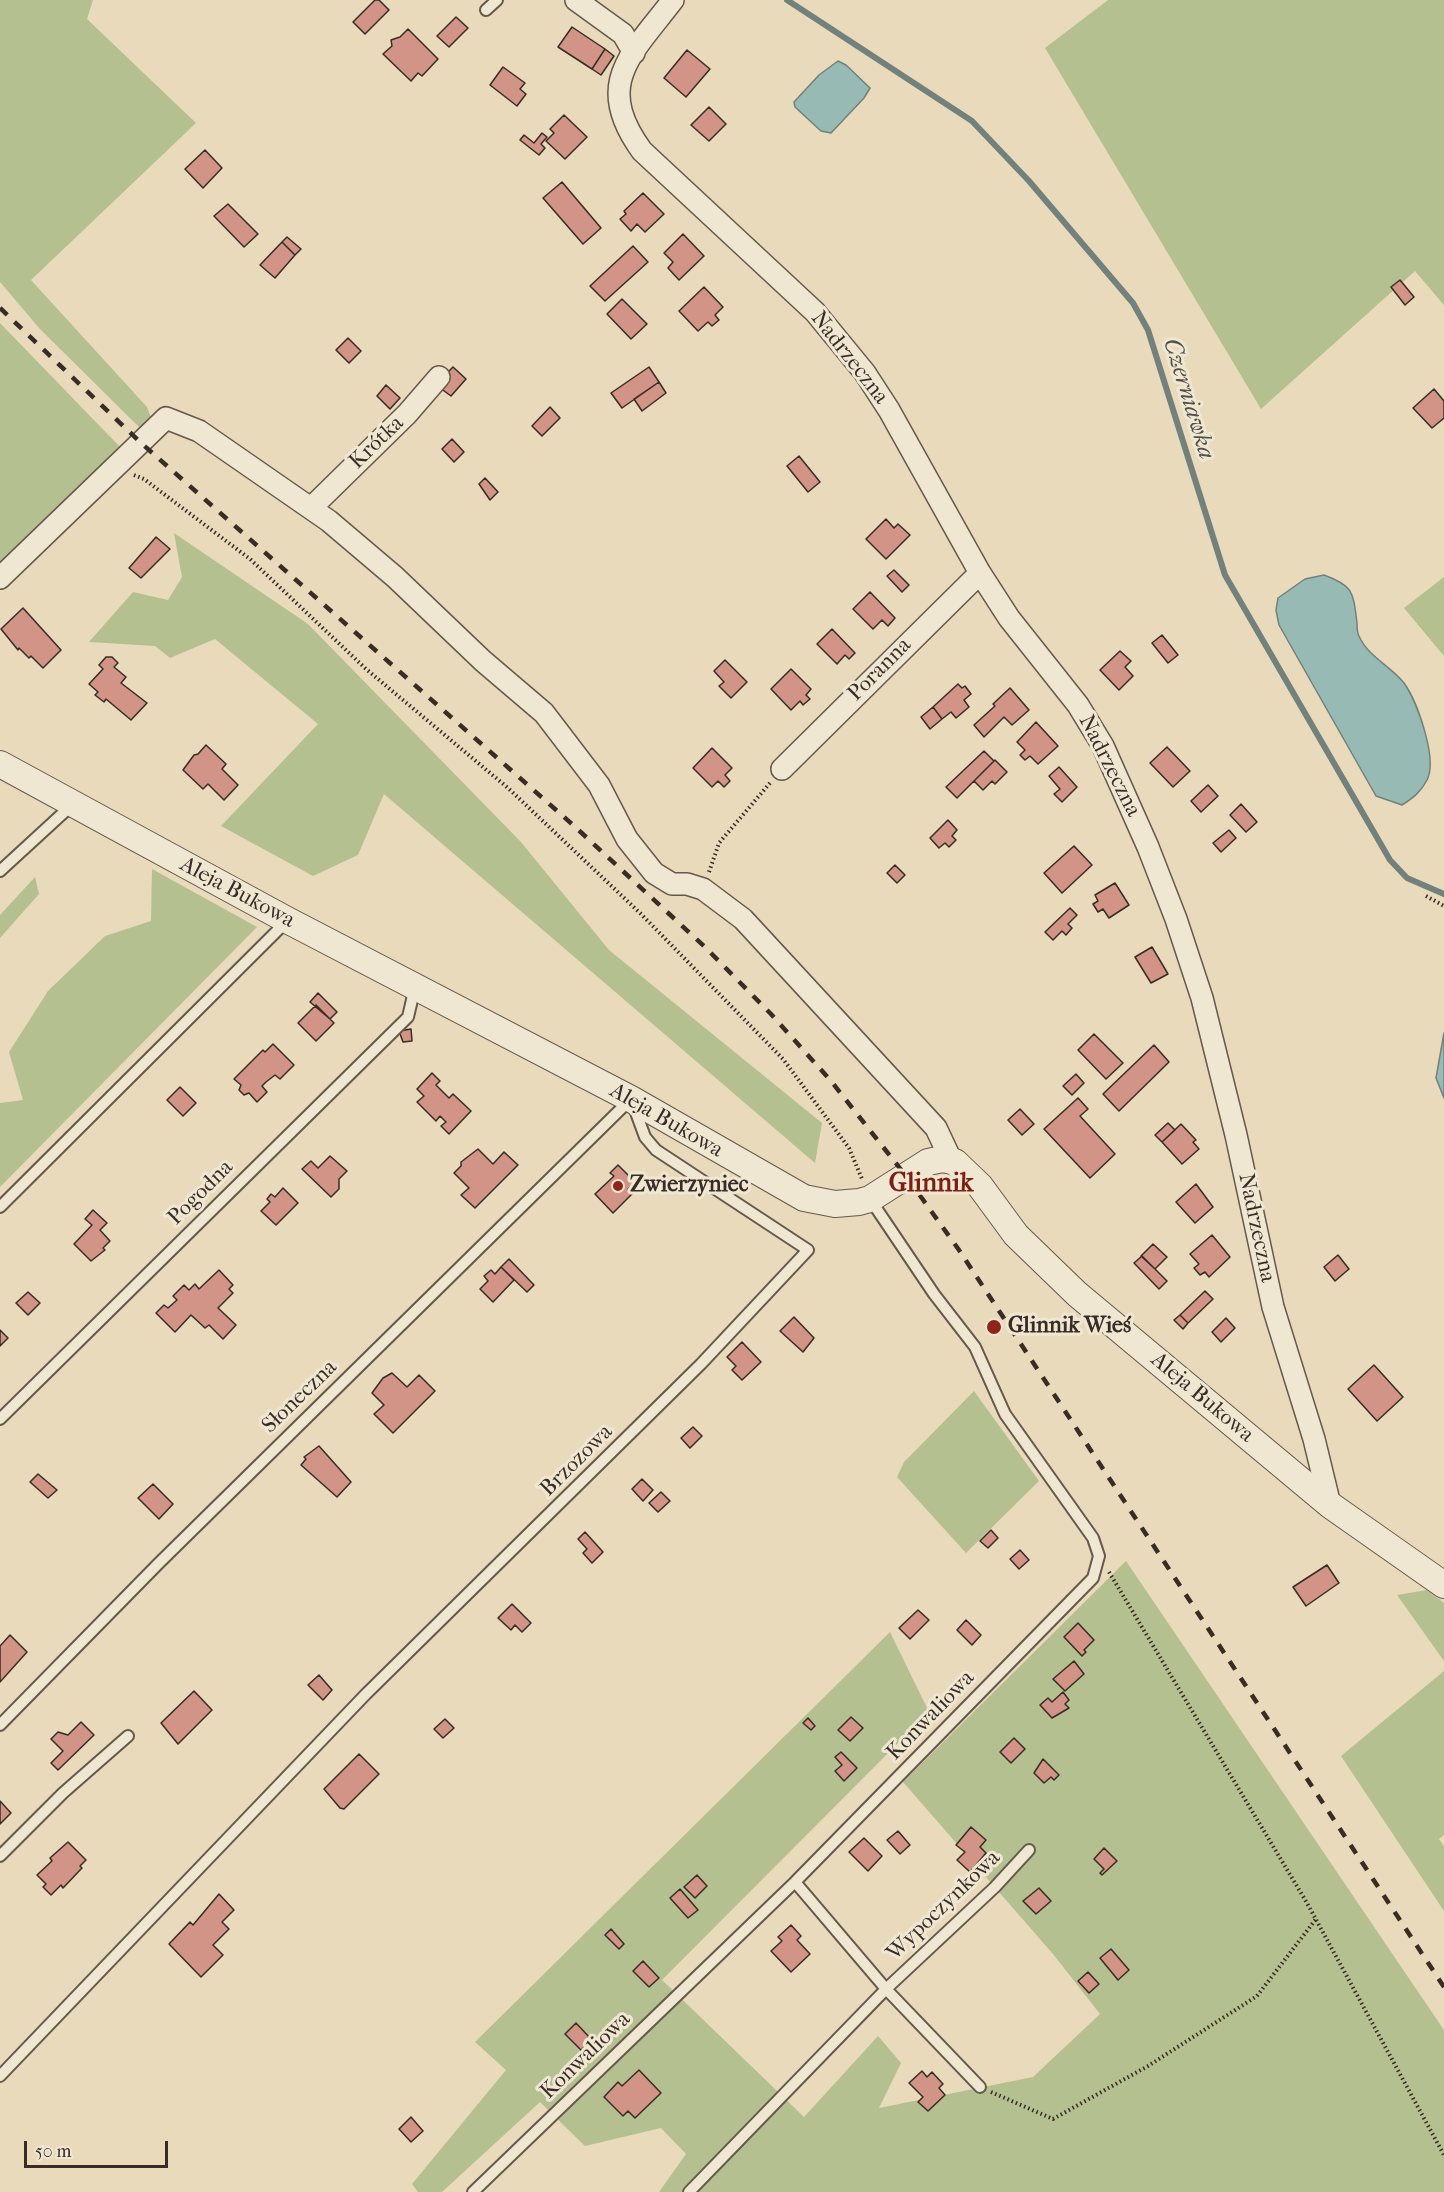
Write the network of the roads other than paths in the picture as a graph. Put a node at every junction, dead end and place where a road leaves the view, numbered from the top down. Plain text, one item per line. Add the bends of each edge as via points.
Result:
1 (497, 0) edge
2 (576, 0) edge
3 (673, 0) edge
4 (486, 10) dead end
5 (633, 53) junction
6 (439, 377) dead end
7 (312, 507) junction
8 (980, 573) junction
9 (0, 578) edge
10 (0, 764) edge
11 (782, 769) road end
12 (73, 804) junction
13 (0, 871) edge
14 (287, 920) junction
15 (415, 987) junction
16 (631, 1099) junction
17 (951, 1160) junction
18 (870, 1198) junction
19 (0, 1207) edge
20 (0, 1419) edge
21 (1330, 1505) junction
22 (1444, 1585) edge
23 (0, 1725) edge
24 (128, 1736) dead end
25 (1029, 1850) dead end
26 (0, 1856) edge
27 (795, 1882) junction
28 (886, 1989) junction
29 (0, 2076) edge
30 (980, 2087) road end
31 (473, 2192) edge
32 (689, 2192) edge

1 - 4 lane
2 - 5 street via 623,34
3 - 5 street
5 - 8 street, Nadrzeczna via 622,73 618,92 622,120 642,151 815,312 865,373
6 - 7 street, Krótka
7 - 9 street via 199,431 166,418
7 - 17 street via 544,713 598,785 627,839 654,873 672,884 703,889 743,919 936,1128
8 - 11 street, Poranna
8 - 21 street, Nadrzeczna via 1009,618 1092,726 1127,795 1176,919 1219,1061 1273,1307
10 - 12 street, Aleja Bukowa
12 - 13 lane
12 - 14 street, Aleja Bukowa
14 - 15 street, Aleja Bukowa
14 - 19 lane
15 - 16 street, Aleja Bukowa
15 - 20 lane, Pogodna via 408,1017
16 - 18 street, Aleja Bukowa via 804,1198 835,1204
16 - 23 lane, Słoneczna via 159,1563
16 - 29 lane, Brzozowa via 645,1137 656,1150 808,1250 701,1364 366,1694
17 - 18 street, Aleja Bukowa via 928,1162
17 - 21 street, Aleja Bukowa via 968,1172 1016,1235 1053,1272
18 - 27 lane, Konwaliowa via 975,1347 1005,1414 1081,1519 1099,1556 1094,1578
21 - 22 street, Aleja Bukowa
24 - 26 lane
25 - 28 lane, Wypoczynkowa
27 - 28 lane
27 - 31 lane, Konwaliowa
28 - 30 lane
28 - 32 lane, Wypoczynkowa

